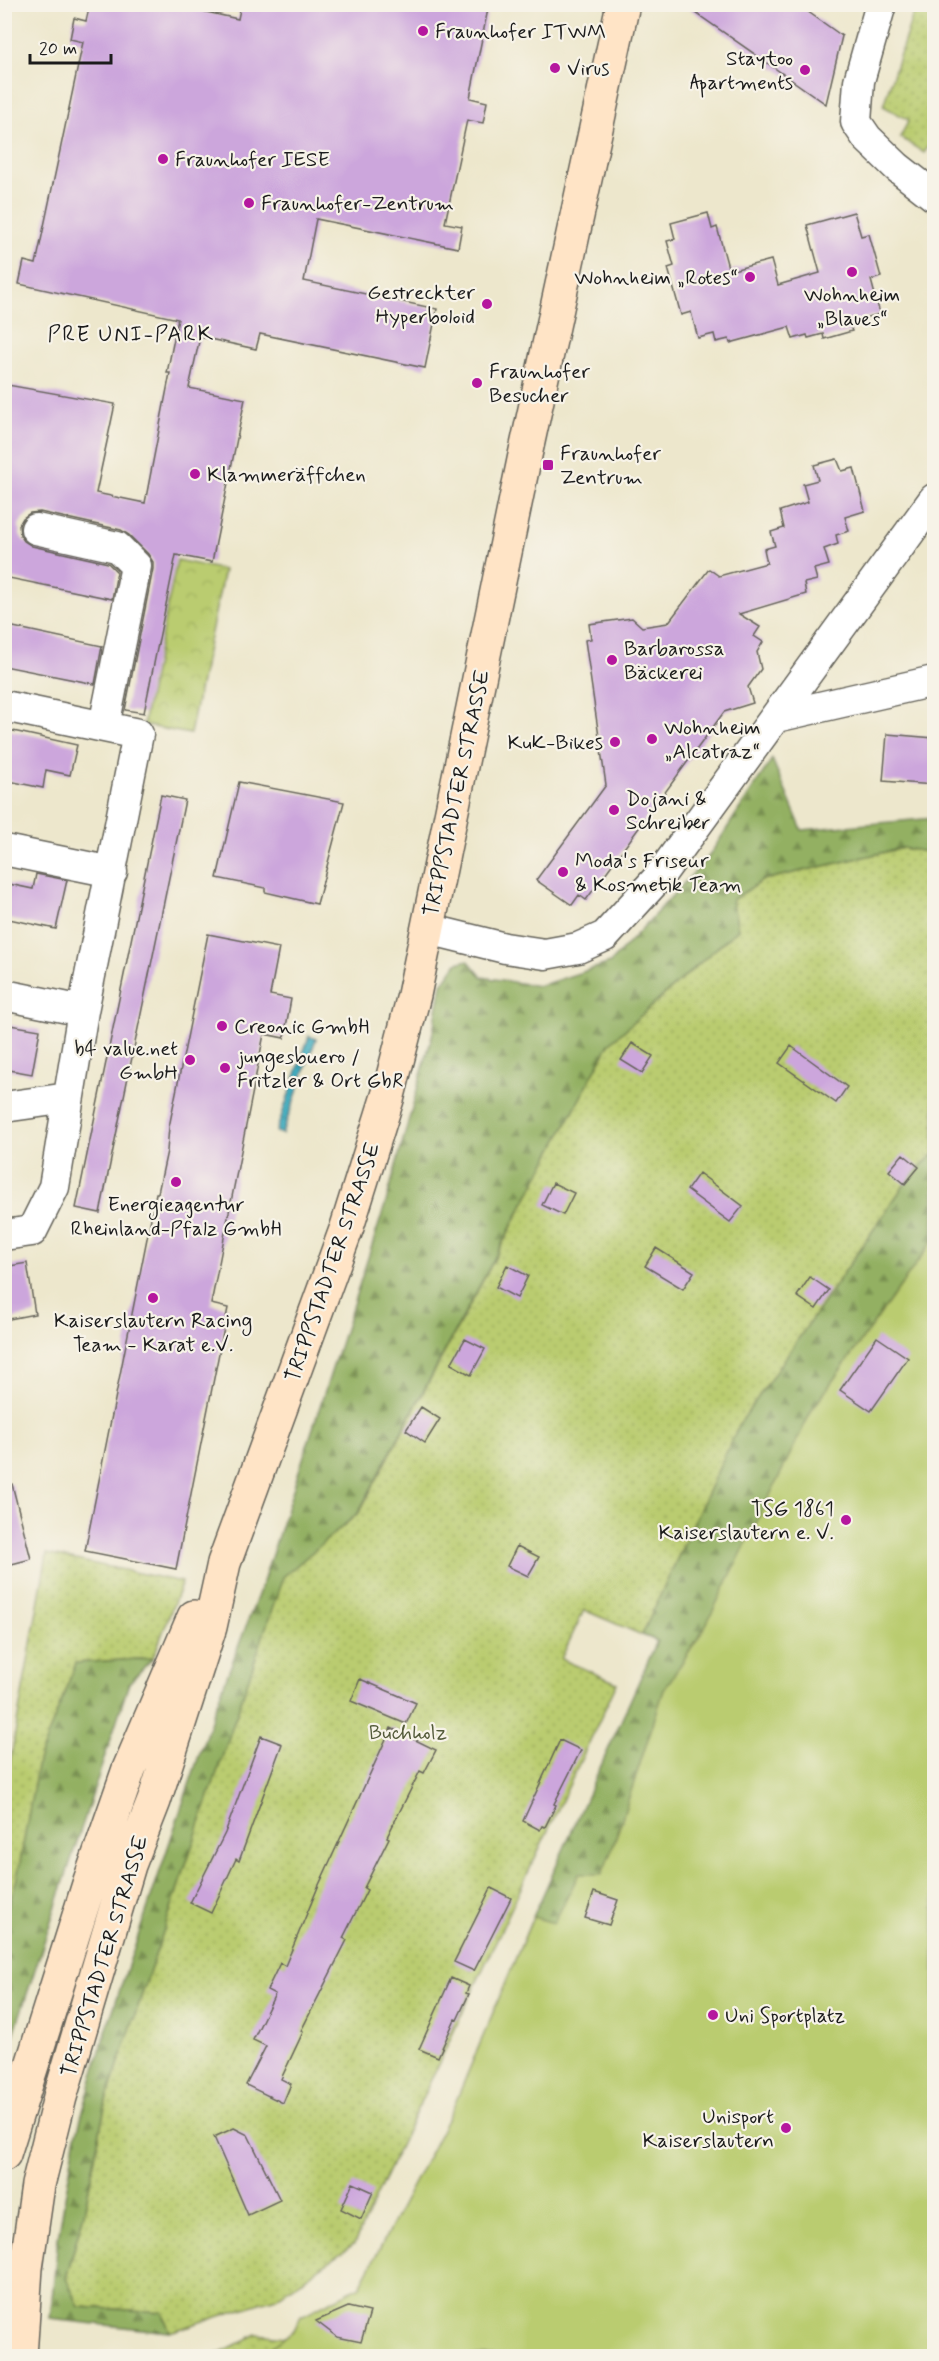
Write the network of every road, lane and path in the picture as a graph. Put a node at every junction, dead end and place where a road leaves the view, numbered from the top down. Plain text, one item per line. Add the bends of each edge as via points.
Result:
1 (622, 4) edge
2 (881, 4) edge
3 (934, 196) edge
4 (934, 499) edge
5 (36, 530) dead end
6 (934, 681) edge
7 (4, 706) edge
8 (776, 717) junction
9 (104, 726) junction
10 (4, 850) edge
11 (112, 872) junction
12 (428, 929) junction
13 (4, 995) edge
14 (83, 1011) junction
15 (68, 1098) junction
16 (4, 1107) edge
17 (4, 1235) edge
18 (224, 1563) junction
19 (4, 2154) edge
20 (20, 2356) edge

1 - 12 main road, TRIPPSTADTER STRASSE
2 - 3 street via 859,81 856,122 897,167
4 - 8 street
5 - 9 street via 117,547 136,566
6 - 8 street
7 - 9 street
8 - 12 street via 658,878 605,936 578,948 545,954
9 - 11 street via 138,734
10 - 11 street
11 - 14 street
12 - 18 main road, TRIPPSTADTER STRASSE via 388,1096 347,1227
13 - 14 street
14 - 15 street
15 - 16 street
15 - 17 street via 54,1187 32,1231
18 - 19 main road, TRIPPSTADTER STRASSE via 191,1622 129,1768
18 - 20 main road, TRIPPSTADTER STRASSE via 210,1627 154,1801 129,1865 60,2097 38,2185 25,2278

